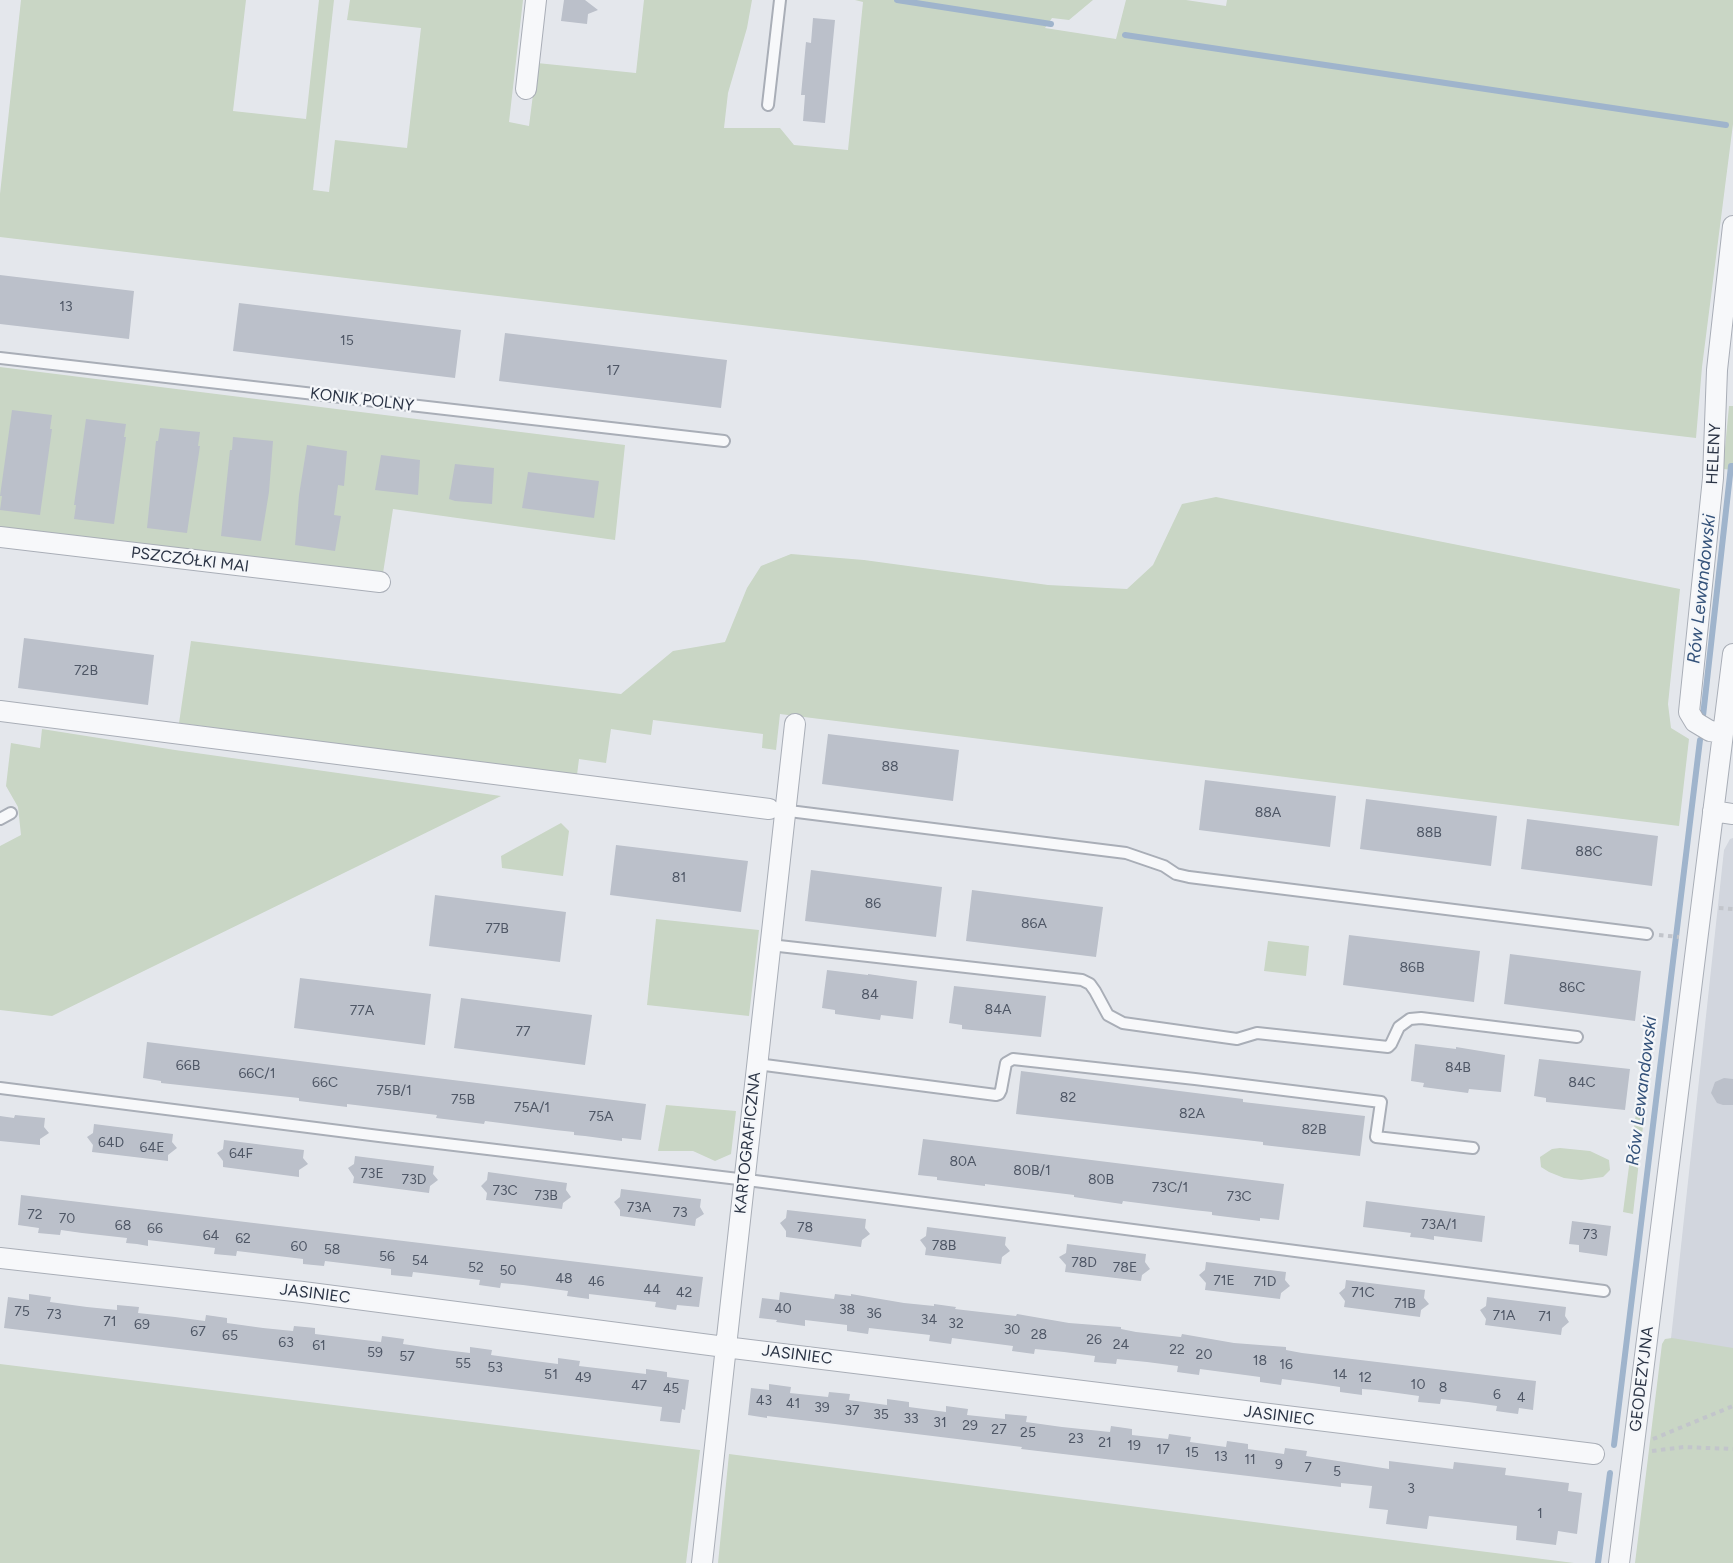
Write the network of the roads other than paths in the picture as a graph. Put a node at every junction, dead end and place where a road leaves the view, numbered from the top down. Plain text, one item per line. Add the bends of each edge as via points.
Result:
1 (536, 0) edge
2 (780, 0) edge
3 (526, 89) dead end
4 (768, 105) dead end
5 (1733, 226) edge
6 (0, 358) edge
7 (724, 441) dead end
8 (0, 537) edge
9 (380, 582) dead end
10 (1733, 654) edge
11 (0, 711) edge
12 (795, 724) dead end
13 (1723, 733) junction
14 (777, 810) junction
15 (1713, 811) junction
16 (11, 813) dead end
17 (1733, 813) edge
18 (0, 819) edge
19 (1647, 933) dead end
20 (770, 945) junction
21 (1577, 1037) dead end
22 (757, 1064) junction
23 (0, 1088) edge
24 (1473, 1148) dead end
25 (744, 1180) junction
26 (0, 1258) edge
27 (1604, 1291) dead end
28 (726, 1347) junction
29 (1594, 1454) dead end
30 (702, 1563) edge
31 (1619, 1563) edge

1 - 3 street
2 - 4 lane
5 - 13 street, HELENY via 1689,712 1695,722
6 - 7 lane, KONIK POLNY
8 - 9 street, PSZCZÓŁKI MAI
10 - 13 street, GEODEZYJNA
11 - 14 street
12 - 14 street, KARTOGRAFICZNA
13 - 15 street, GEODEZYJNA
14 - 19 lane via 1126,853 1189,877
14 - 20 street, KARTOGRAFICZNA
15 - 17 street
15 - 31 street, GEODEZYJNA
16 - 18 lane
20 - 21 lane via 1082,980 1090,984 1108,1015 1123,1023 1237,1039 1257,1033 1388,1047 1399,1027 1410,1019 1420,1018
20 - 22 street, KARTOGRAFICZNA
22 - 24 lane via 996,1095 1004,1068 1013,1059 1184,1078 1381,1102 1376,1137
22 - 25 street, KARTOGRAFICZNA
23 - 25 lane
25 - 27 lane
25 - 28 street, KARTOGRAFICZNA
26 - 28 street, JASINIEC via 303,1292
28 - 29 street, JASINIEC
28 - 30 street, KARTOGRAFICZNA

